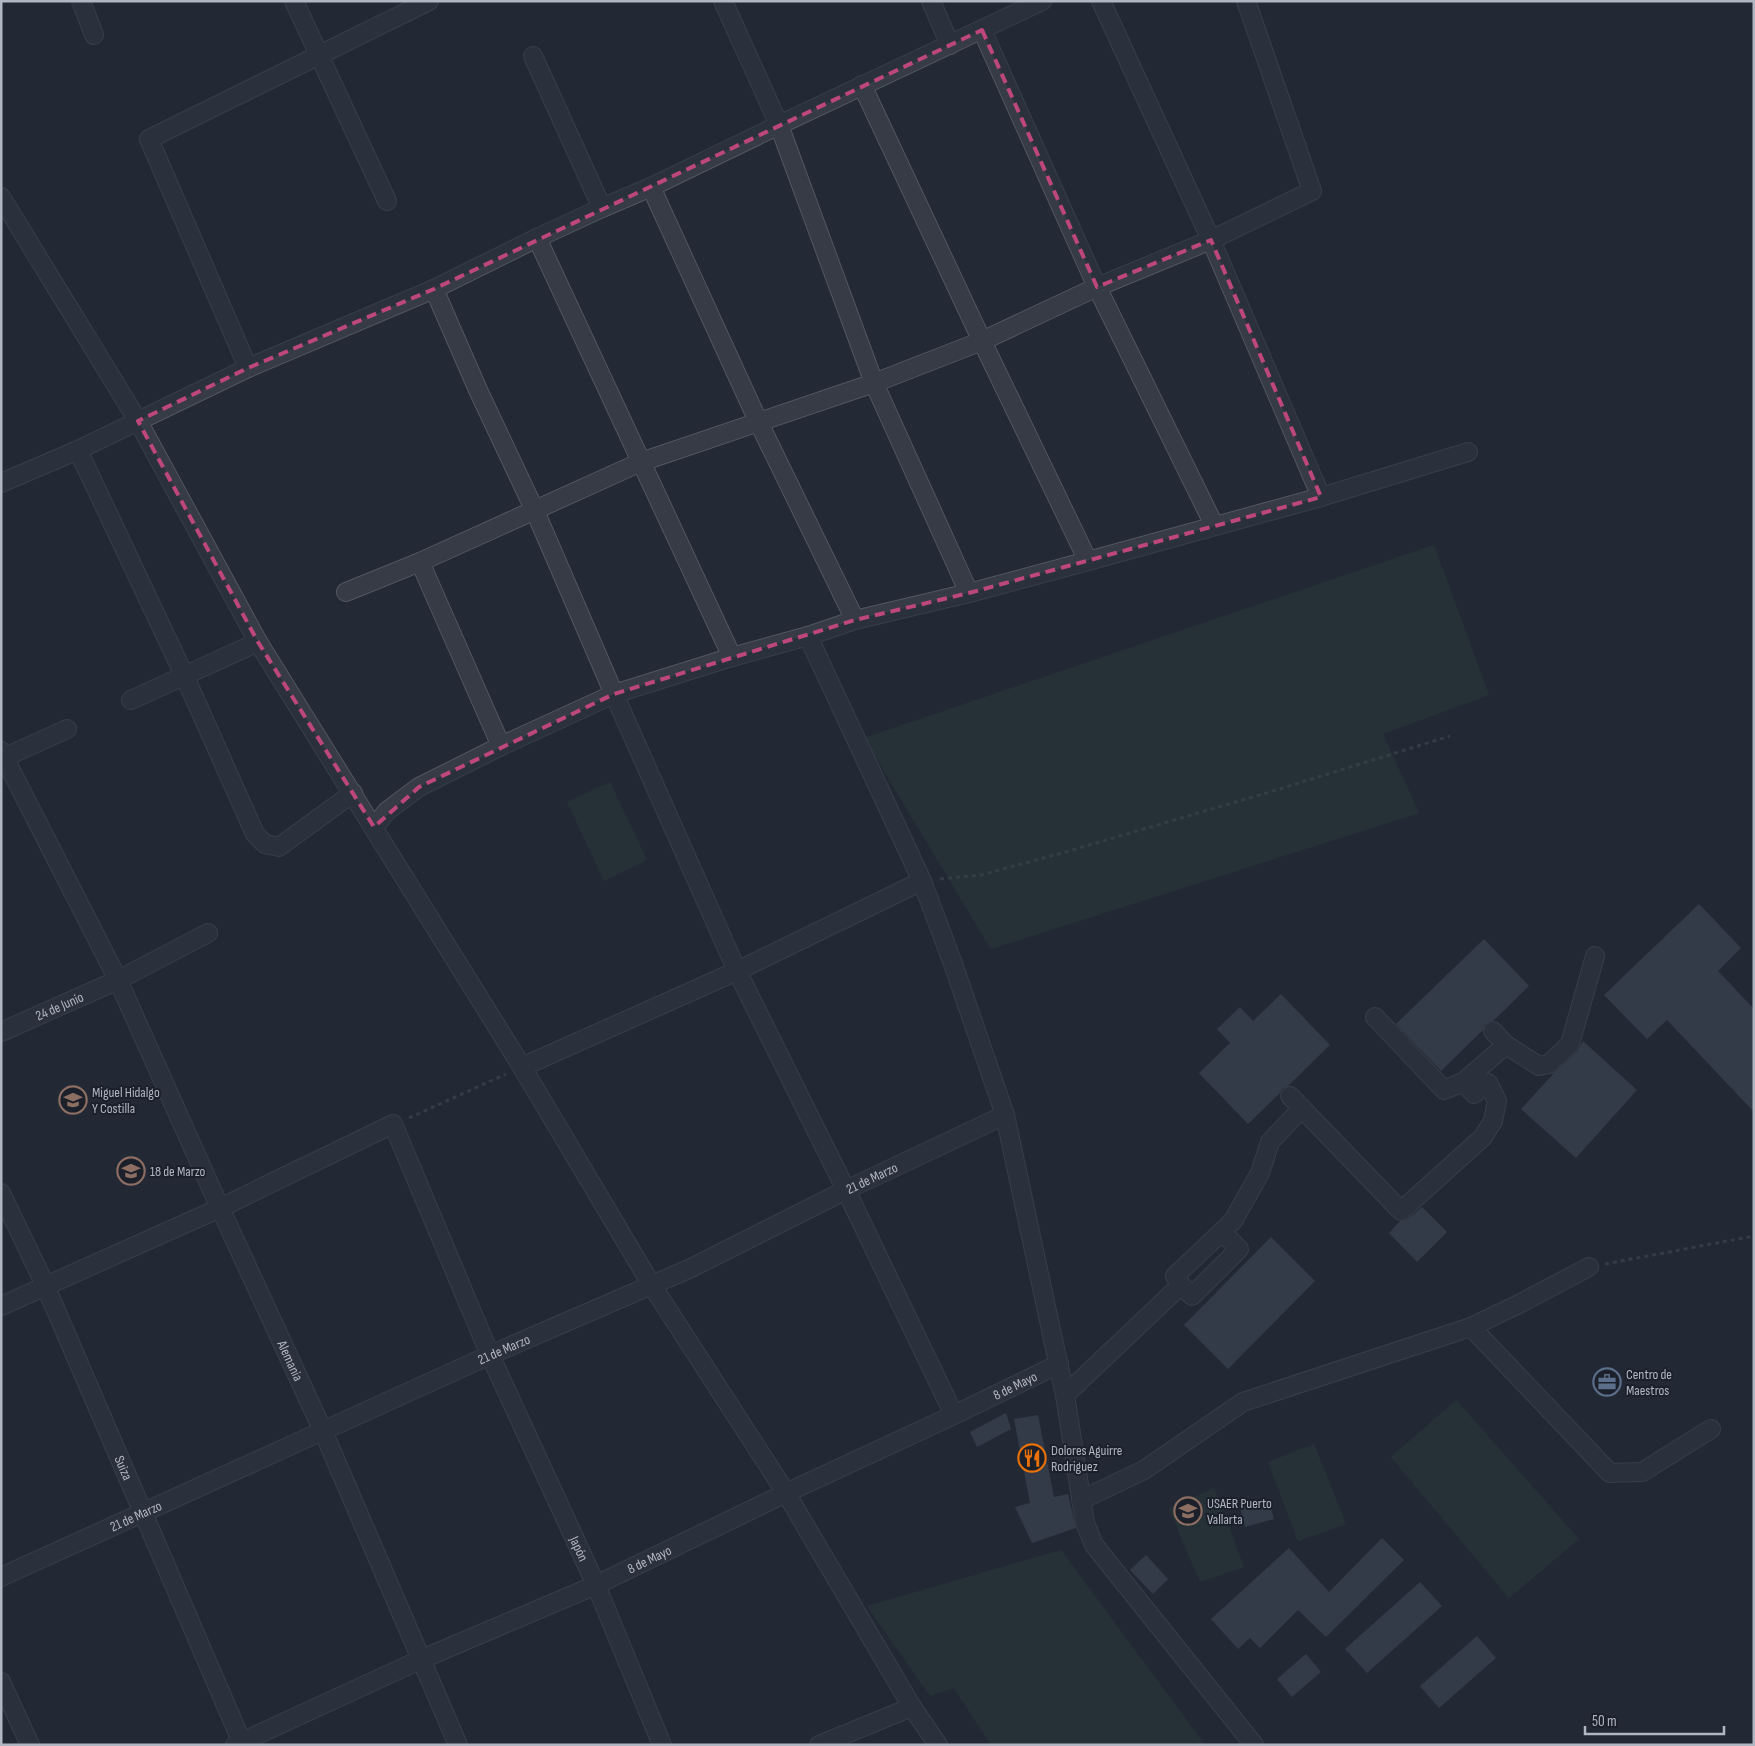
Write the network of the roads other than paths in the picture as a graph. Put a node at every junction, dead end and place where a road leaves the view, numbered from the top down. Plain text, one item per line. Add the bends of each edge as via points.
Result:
1 (81, 1) edge
2 (294, 1) edge
3 (429, 1) edge
4 (723, 1) edge
5 (931, 1) edge
6 (1042, 1) edge
7 (1101, 1) edge
8 (1246, 1) edge
9 (982, 30) junction
10 (94, 35) dead end
11 (950, 44) junction
12 (320, 56) junction
13 (533, 56) dead end
14 (862, 85) junction
15 (779, 125) junction
16 (652, 187) junction
17 (1, 198) edge
18 (387, 201) dead end
19 (602, 208) junction
20 (8, 221) edge
21 (537, 238) junction
22 (1211, 240) junction
23 (1097, 287) junction
24 (434, 289) junction
25 (982, 341) junction
26 (248, 368) junction
27 (874, 383) junction
28 (138, 420) junction
29 (758, 421) junction
30 (78, 450) junction
31 (1468, 452) dead end
32 (641, 462) junction
33 (1, 483) edge
34 (1321, 497) junction
35 (535, 510) junction
36 (1214, 526) junction
37 (1088, 561) junction
38 (420, 562) junction
39 (346, 592) dead end
40 (969, 593) junction
41 (855, 620) junction
42 (808, 636) junction
43 (258, 642) junction
44 (732, 657) junction
45 (184, 677) junction
46 (614, 694) junction
47 (131, 700) dead end
48 (67, 729) dead end
49 (501, 746) junction
50 (2, 756) edge
51 (353, 793) junction
52 (374, 827) junction
53 (922, 881) junction
54 (208, 933) dead end
55 (1595, 956) dead end
56 (737, 971) junction
57 (118, 980) junction
58 (1375, 1017) dead end
59 (1493, 1031) dead end
60 (1, 1032) edge
61 (1506, 1045) junction
62 (522, 1067) junction
63 (1475, 1078) junction
64 (1005, 1115) junction
65 (846, 1190) junction
66 (1, 1193) edge
67 (220, 1208) junction
68 (1222, 1232) junction
69 (1590, 1267) road end
70 (651, 1284) junction
71 (1181, 1285) junction
72 (44, 1286) junction
73 (1, 1306) edge
74 (1471, 1326) junction
75 (490, 1355) junction
76 (1059, 1364) junction
77 (1065, 1395) junction
78 (954, 1415) junction
79 (1711, 1429) dead end
80 (323, 1431) junction
81 (786, 1492) junction
82 (1082, 1500) junction
83 (143, 1513) junction
84 (1, 1577) edge
85 (596, 1585) junction
86 (422, 1659) junction
87 (1, 1682) edge
88 (912, 1707) junction
89 (240, 1744) edge
90 (30, 1745) edge
91 (458, 1745) edge
92 (662, 1745) edge
93 (819, 1745) edge
94 (938, 1745) edge
95 (1254, 1745) edge

1 - 10 street
2 - 12 street
3 - 12 street
4 - 15 street
5 - 11 street
6 - 9 street
7 - 22 street
8 - 22 street via 1312,191
9 - 11 street
9 - 23 street
11 - 14 street
12 - 18 street
12 - 26 street via 149,139
13 - 19 street
14 - 15 street
14 - 25 street
15 - 16 street
15 - 27 street
16 - 19 street
16 - 29 street
17 - 20 street
19 - 21 street
20 - 28 street
21 - 24 street
21 - 32 street
22 - 23 street
22 - 34 street
23 - 25 street
23 - 36 street
24 - 26 street
24 - 35 street
25 - 27 street
25 - 37 street
26 - 28 street
27 - 29 street
27 - 40 street
28 - 30 street
28 - 43 street
29 - 32 street
29 - 41 street
30 - 33 street
30 - 45 street
31 - 34 street
32 - 35 street
32 - 44 street
34 - 36 street
35 - 38 street
35 - 46 street
36 - 37 street
37 - 40 street
38 - 39 street
38 - 49 street
40 - 41 street
41 - 42 street
42 - 44 street
42 - 53 street
43 - 45 street
43 - 51 street
44 - 46 street
45 - 47 street
45 - 51 street via 255,834 265,844 279,847
46 - 49 street
46 - 56 street
48 - 50 street
49 - 52 street via 419,787 387,811
50 - 57 street, Alemania
51 - 52 street
52 - 62 street
53 - 56 street
53 - 64 street
54 - 57 street, 24 de Junio
55 - 61 street via 1570,1044 1549,1064 1539,1066
56 - 62 street
56 - 65 street
57 - 60 street, 24 de Junio
57 - 67 street, Alemania
58 - 63 street via 1444,1090
59 - 61 street
61 - 63 street
62 - 70 street
63 - 68 street via 1497,1101 1493,1121 1483,1137 1401,1211 1296,1102 1270,1142 1260,1173 1233,1221
64 - 65 street, 21 de Marzo
64 - 76 street
65 - 70 street, 21 de Marzo via 691,1268
65 - 78 street
66 - 72 street, Suiza
67 - 72 street
67 - 75 street, Japón via 393,1124
67 - 80 street, Alemania
68 - 71 street via 1175,1276
68 - 71 street via 1239,1249 1192,1296
69 - 74 street
70 - 75 street, 21 de Marzo
70 - 81 street
71 - 77 street
72 - 73 street
72 - 83 street, Suiza
74 - 79 street via 1610,1473 1642,1472
74 - 82 street via 1243,1402 1144,1470
75 - 80 street, 21 de Marzo
75 - 85 street, Japón
76 - 77 street
76 - 78 street, 8 de Mayo
77 - 82 street
78 - 81 street, 8 de Mayo
80 - 83 street, 21 de Marzo
80 - 86 street, Alemania
81 - 85 street, 8 de Mayo
81 - 88 street
82 - 95 street via 1085,1523 1094,1545
83 - 84 street, 21 de Marzo
83 - 89 street, Suiza
85 - 86 street, 8 de Mayo
85 - 92 street, Japón
86 - 89 street, 8 de Mayo
86 - 91 street, Alemania
87 - 90 street
88 - 93 street
88 - 94 street

